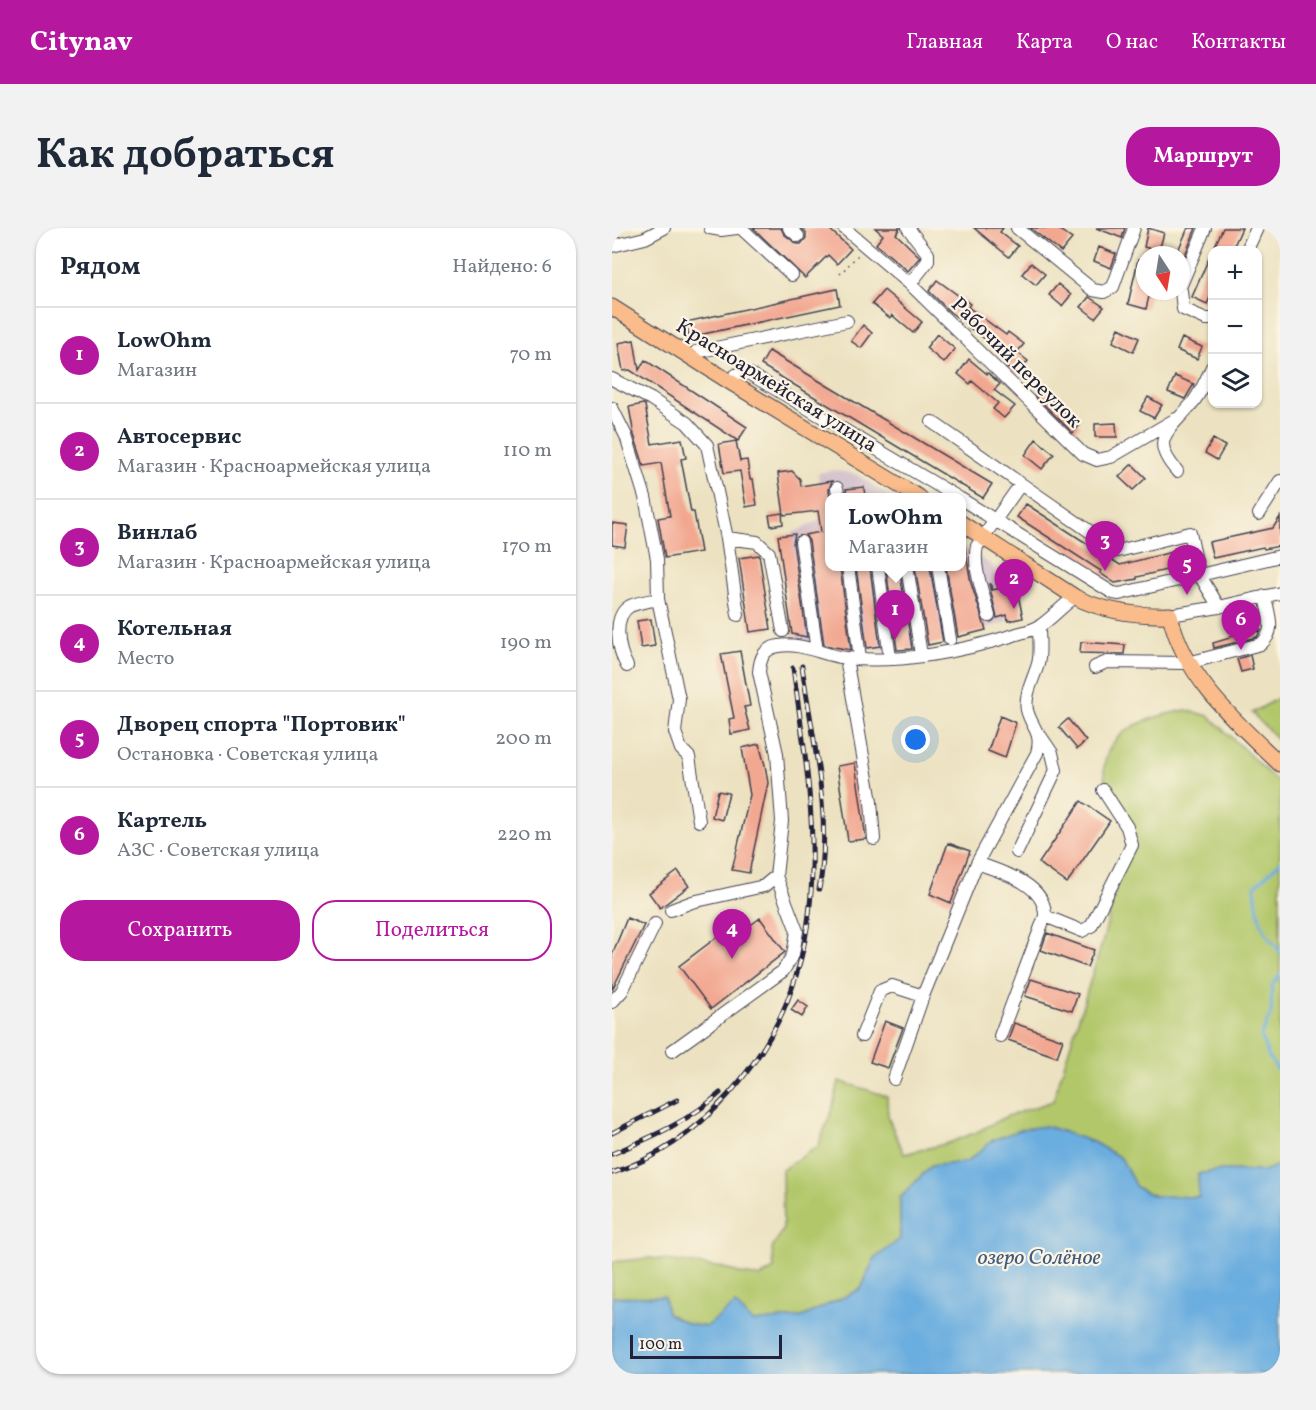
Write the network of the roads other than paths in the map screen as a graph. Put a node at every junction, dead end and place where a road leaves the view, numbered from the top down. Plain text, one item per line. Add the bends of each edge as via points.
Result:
1 (666, 228) edge
2 (710, 228) edge
3 (739, 228) edge
4 (844, 228) edge
5 (908, 228) edge
6 (1017, 228) edge
7 (1134, 228) edge
8 (1205, 228) edge
9 (1257, 228) edge
10 (612, 246) edge
11 (1249, 246) edge
12 (1190, 264) edge
13 (792, 275) dead end
14 (910, 284) junction
15 (1182, 300) edge
16 (612, 307) edge
17 (1208, 319) edge
18 (847, 321) dead end
19 (691, 357) junction
20 (1208, 374) edge
21 (612, 379) edge
22 (730, 382) junction
23 (612, 408) edge
24 (1176, 419) junction
25 (932, 422) dead end
26 (1177, 471) dead end
27 (1280, 481) edge
28 (1020, 485) junction
29 (910, 493) edge
30 (952, 493) edge
31 (966, 502) edge
32 (1258, 514) dead end
33 (995, 519) junction
34 (966, 526) edge
35 (983, 537) junction
36 (727, 538) junction
37 (801, 542) dead end
38 (1280, 556) edge
39 (849, 571) edge
40 (879, 571) edge
41 (908, 571) edge
42 (939, 571) edge
43 (1199, 574) junction
44 (1280, 593) edge
45 (1265, 596) junction
46 (1075, 597) junction
47 (658, 599) junction
48 (1219, 607) junction
49 (738, 615) dead end
50 (1170, 615) junction
51 (989, 616) dead end
52 (1039, 627) junction
53 (783, 631) dead end
54 (950, 639) dead end
55 (817, 651) junction
56 (921, 656) junction
57 (846, 658) junction
58 (860, 658) junction
59 (890, 659) junction
60 (1188, 663) junction
61 (627, 666) dead end
62 (1095, 667) dead end
63 (1038, 733) junction
64 (1280, 764) edge
65 (1103, 790) dead end
66 (699, 821) dead end
67 (873, 839) dead end
68 (1017, 852) dead end
69 (977, 862) junction
70 (776, 876) junction
71 (671, 910) dead end
72 (1045, 916) junction
73 (655, 924) dead end
74 (923, 996) junction
75 (612, 1002) edge
76 (862, 1036) dead end
77 (1000, 1036) dead end
78 (672, 1051) dead end
79 (894, 1079) dead end

1 - 10 street
2 - 3 street
3 - 13 street
4 - 14 street, Рабочий переулок
5 - 14 street via 928,254 928,261
6 - 7 street via 1093,290 1104,292 1113,287
8 - 12 street
9 - 11 street
14 - 24 street, Рабочий переулок via 1036,410 1090,458 1111,457
15 - 17 street via 1183,309
16 - 19 main road, Красноармейская улица
18 - 19 street via 696,352
19 - 22 main road, Красноармейская улица
20 - 24 street via 1190,407
21 - 36 street via 687,423 707,446
22 - 29 main road, Красноармейская улица
22 - 30 street via 741,372 750,374
23 - 47 street via 626,436 645,497 657,559
24 - 26 street via 1162,441 1166,459
25 - 28 street
27 - 32 street
28 - 33 street
28 - 43 street via 1118,551 1190,533
31 - 33 street
33 - 35 street
33 - 43 street via 1113,593
34 - 35 main road
35 - 46 main road
35 - 51 street via 976,553
36 - 49 street
36 - 53 street via 757,542 769,553
37 - 55 street
38 - 43 street
39 - 58 street
40 - 59 street
41 - 56 street
42 - 54 street
43 - 48 street
44 - 45 street
45 - 48 street
45 - 60 street via 1271,629 1268,638 1261,644
46 - 50 main road via 1128,614
46 - 52 street
47 - 61 street via 628,606 619,616 618,651
47 - 66 street via 679,699 675,732 681,749 689,757
48 - 50 street
50 - 60 main road via 1178,645
52 - 56 street via 992,642
52 - 63 street via 1038,662 1027,709
55 - 57 street
55 - 70 street via 779,646 760,659 759,672 777,754 782,821
56 - 59 street
57 - 58 street
57 - 67 street via 871,802
58 - 59 street
60 - 62 street via 1107,662
60 - 64 main road via 1203,686
63 - 68 street via 1052,753 1056,770
63 - 69 street via 1037,753
65 - 72 street via 1127,826 1132,845 1091,926 1082,930
69 - 72 street via 1038,893 1045,905
69 - 74 street
70 - 71 street via 764,885
70 - 78 street via 797,931 793,955 783,970
72 - 77 street
73 - 75 street via 622,991
74 - 76 street via 892,986 880,991
74 - 79 street

